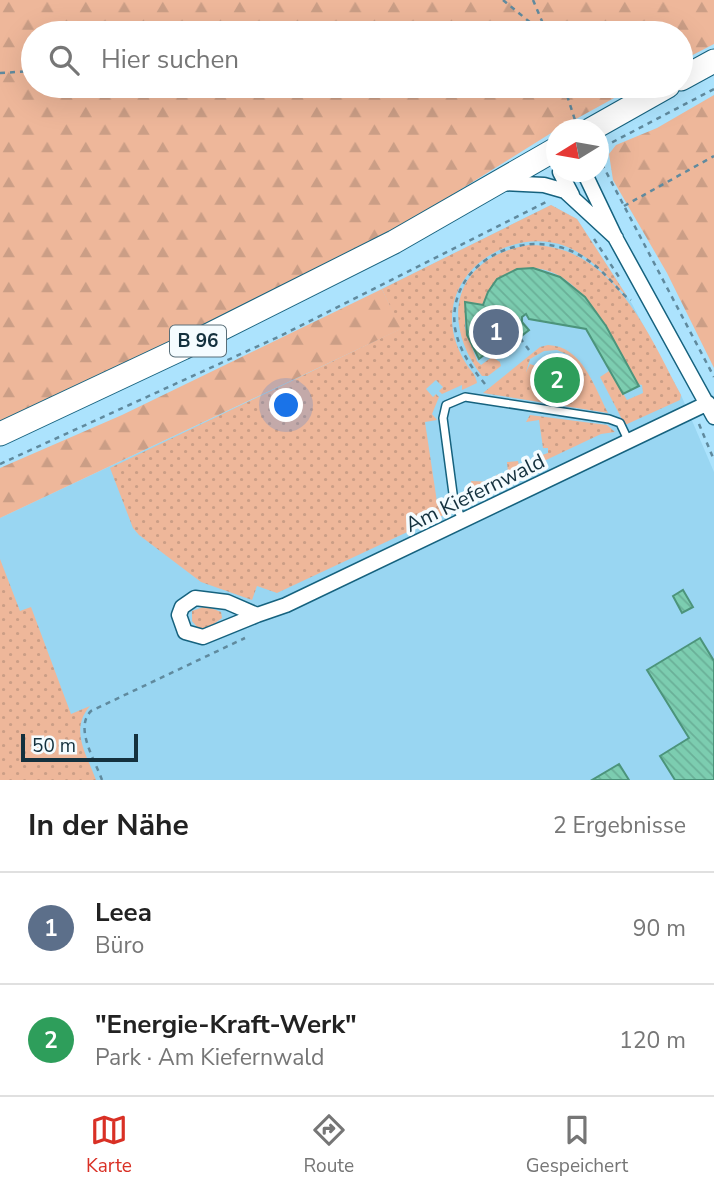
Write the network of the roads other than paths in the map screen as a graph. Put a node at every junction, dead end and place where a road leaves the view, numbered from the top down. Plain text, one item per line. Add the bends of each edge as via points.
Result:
1 (714, 61) edge
2 (693, 72) edge
3 (647, 98) edge
4 (609, 119) edge
5 (546, 155) edge
6 (566, 182) edge
7 (589, 182) edge
8 (498, 183) junction
9 (573, 198) junction
10 (616, 238) junction
11 (708, 403) junction
12 (714, 417) edge
13 (0, 434) edge
14 (629, 442) junction
15 (463, 523) junction
16 (257, 615) junction

1 - 2 main road
3 - 4 main road
5 - 8 main road, B 96
6 - 9 street
7 - 10 street
8 - 9 street via 544,184
8 - 13 main road, B 96 via 394,242
9 - 10 street
10 - 11 street
11 - 12 street
11 - 14 street, Am Kiefernwald
14 - 15 street, Am Kiefernwald
14 - 15 lane via 620,423 609,419 456,398 446,405 443,418 454,501
15 - 16 street, Am Kiefernwald
16 - 16 street, Am Kiefernwald via 206,597 187,601 179,615 185,632 203,637

